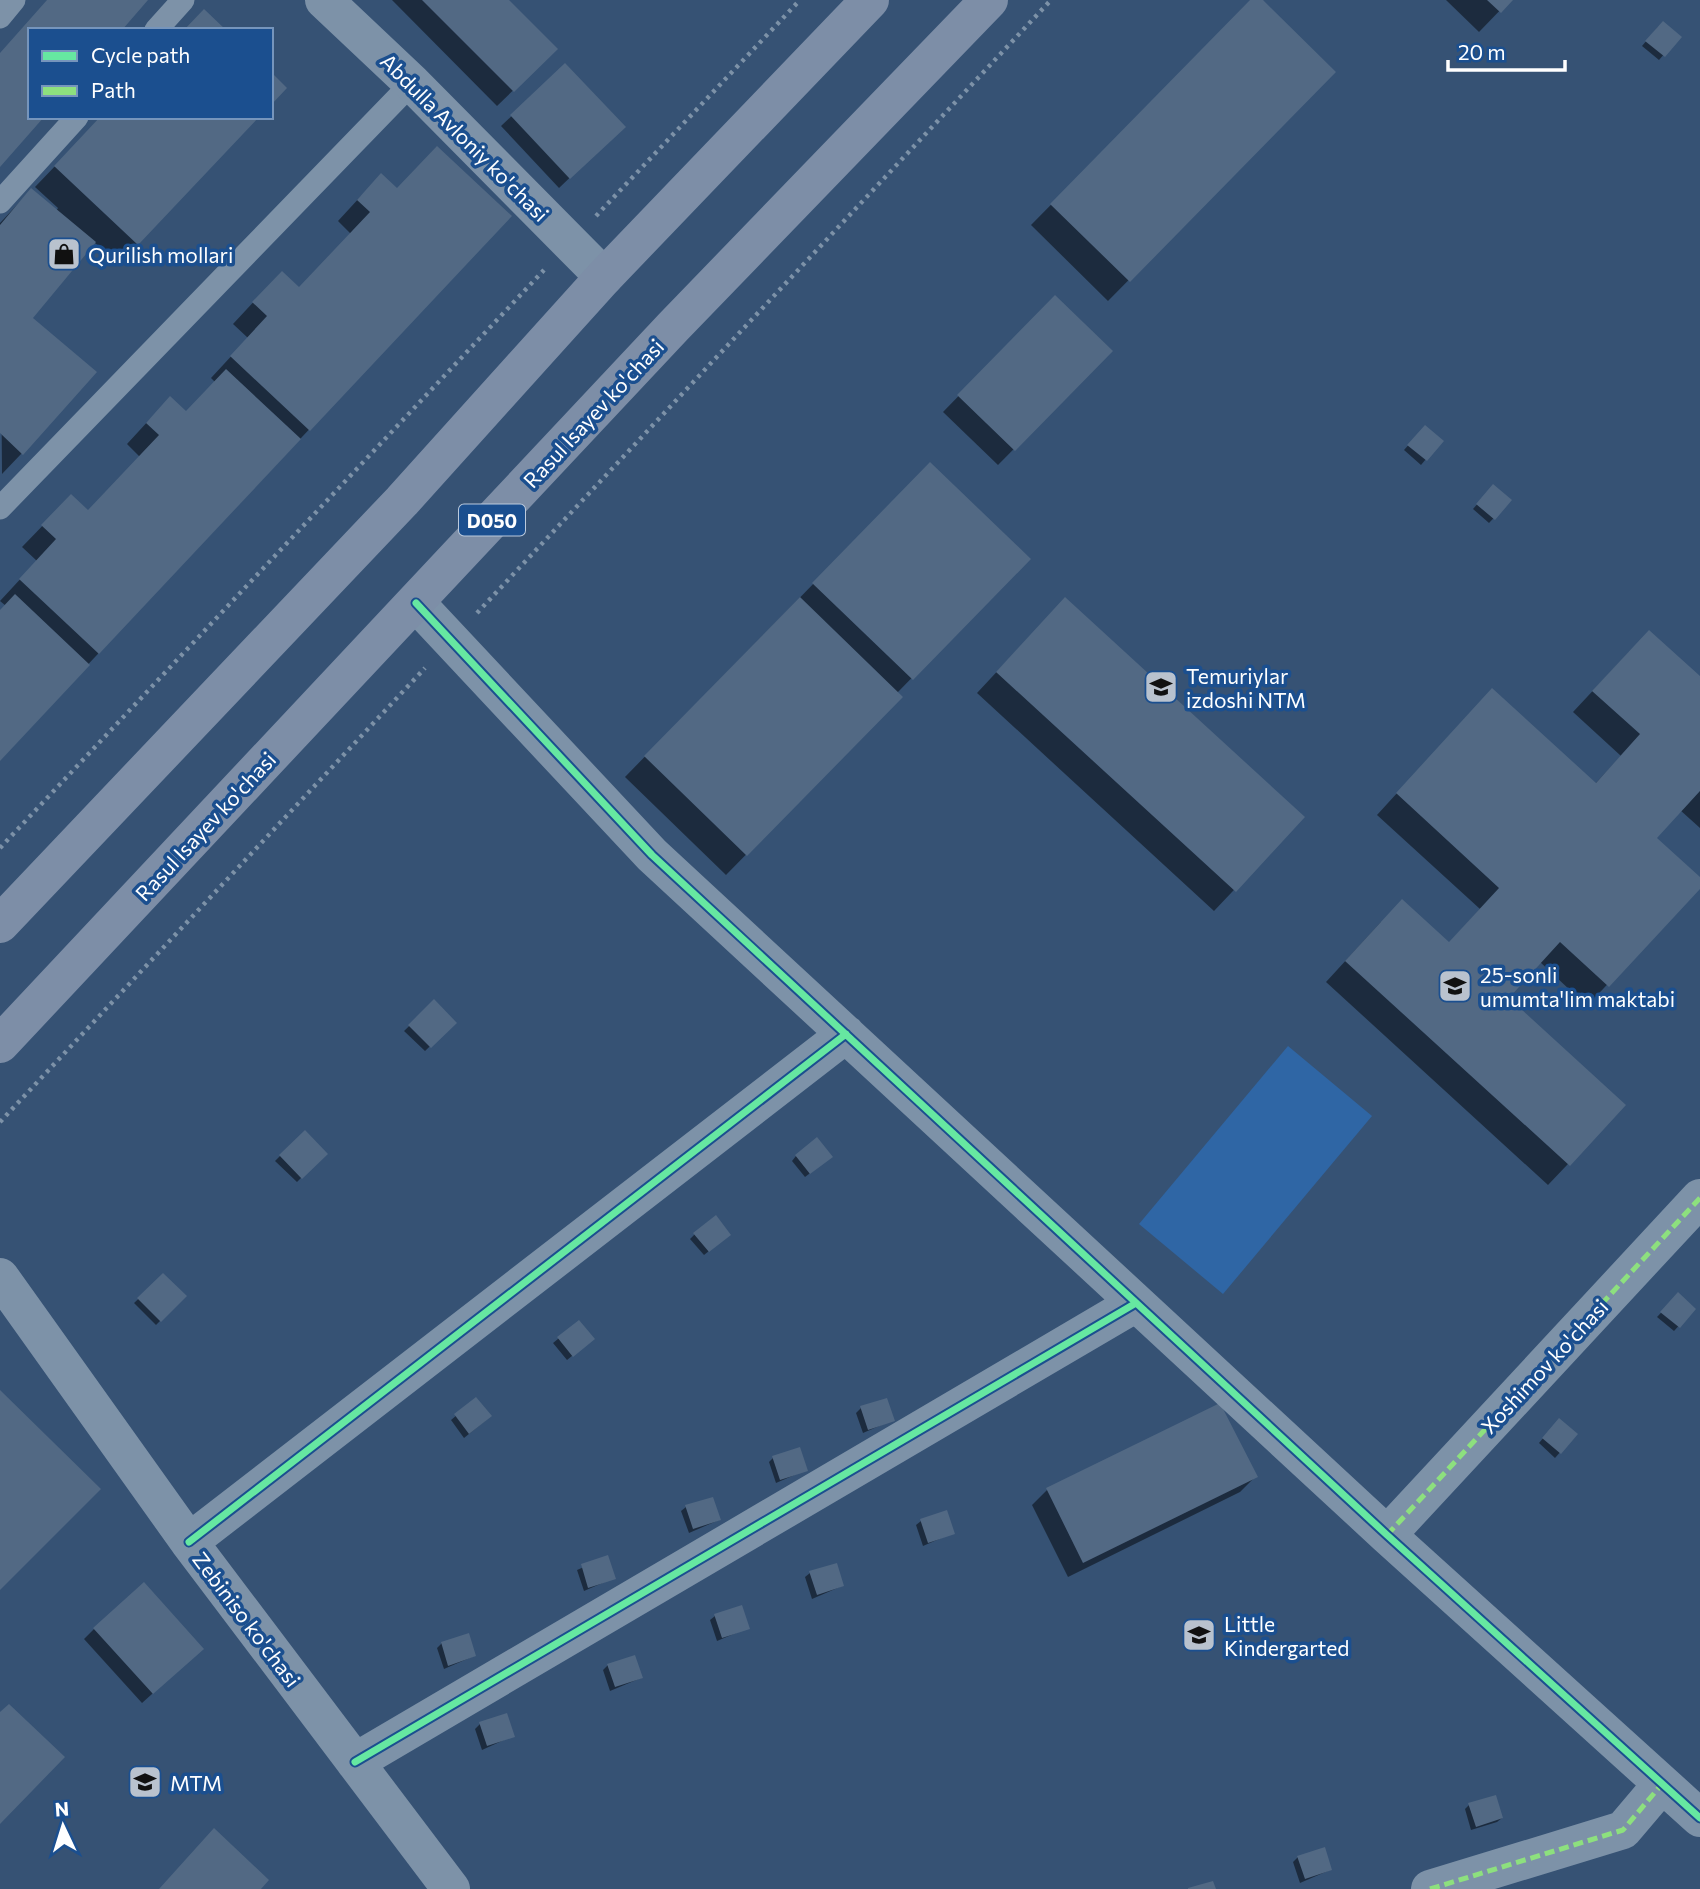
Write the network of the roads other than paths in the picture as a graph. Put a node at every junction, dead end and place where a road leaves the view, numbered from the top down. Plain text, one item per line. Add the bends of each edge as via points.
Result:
1 (14, 0) edge
2 (183, 0) edge
3 (324, 0) edge
4 (870, 0) edge
5 (989, 0) edge
6 (0, 16) edge
7 (158, 28) edge
8 (412, 83) junction
9 (75, 119) edge
10 (0, 202) edge
11 (604, 276) junction
12 (0, 508) edge
13 (416, 603) junction
14 (0, 924) edge
15 (846, 1034) junction
16 (0, 1044) edge
17 (1700, 1198) edge
18 (0, 1277) edge
19 (1136, 1303) junction
20 (1387, 1535) junction
21 (189, 1542) junction
22 (355, 1762) junction
23 (1662, 1784) junction
24 (1700, 1818) edge
25 (451, 1889) edge
26 (1430, 1889) edge

1 - 6 lane
2 - 7 lane
3 - 8 street, Abdulla Avloniy ko'chasi
4 - 11 main road
5 - 13 main road, Rasul Isayev ko'chasi / D050
8 - 11 street, Abdulla Avloniy ko'chasi
8 - 12 lane
9 - 10 lane
11 - 14 main road via 402,501
13 - 15 street via 652,855
13 - 16 main road, Rasul Isayev ko'chasi / D050
15 - 19 street
15 - 21 street
17 - 20 street, Xoshimov ko'chasi
18 - 21 street, Zebiniso ko'chasi
19 - 20 street
19 - 22 street
20 - 23 street
21 - 22 street, Zebiniso ko'chasi
22 - 25 street, Zebiniso ko'chasi
23 - 24 street
23 - 26 street via 1623,1830

